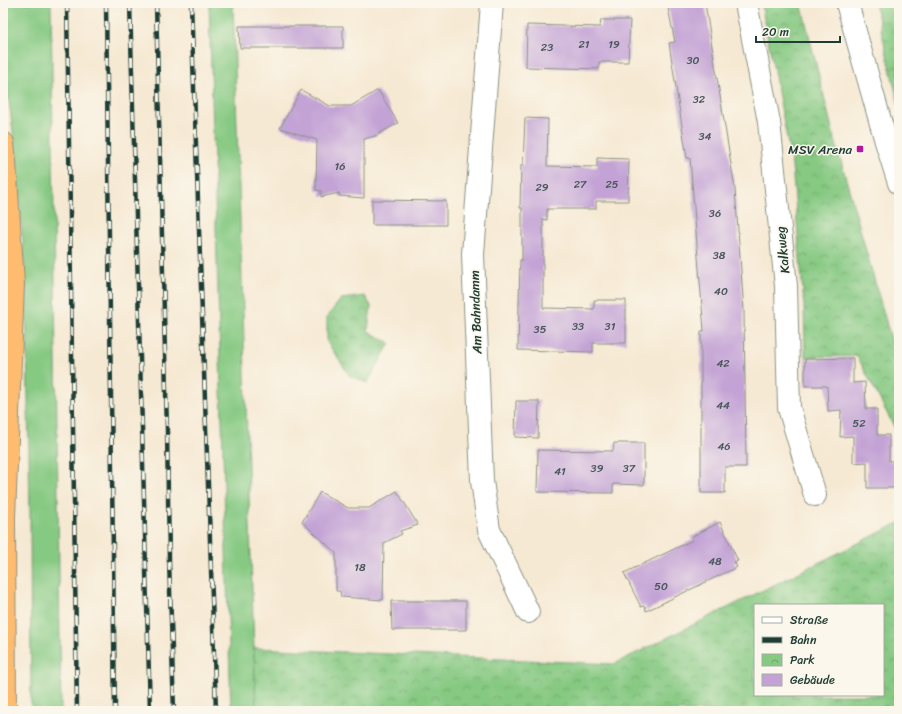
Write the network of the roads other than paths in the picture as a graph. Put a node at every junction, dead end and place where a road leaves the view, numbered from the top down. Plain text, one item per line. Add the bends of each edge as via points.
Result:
1 (492, 3) edge
2 (746, 3) edge
3 (847, 3) edge
4 (3, 143) edge
5 (899, 182) edge
6 (815, 495) dead end
7 (528, 612) dead end
8 (4, 711) edge

1 - 7 street, Am Bahndamm via 473,254 482,481 489,530
2 - 6 street, Kalkweg via 769,122 786,286 789,408
3 - 5 street
4 - 8 highway via 13,284 4,517

